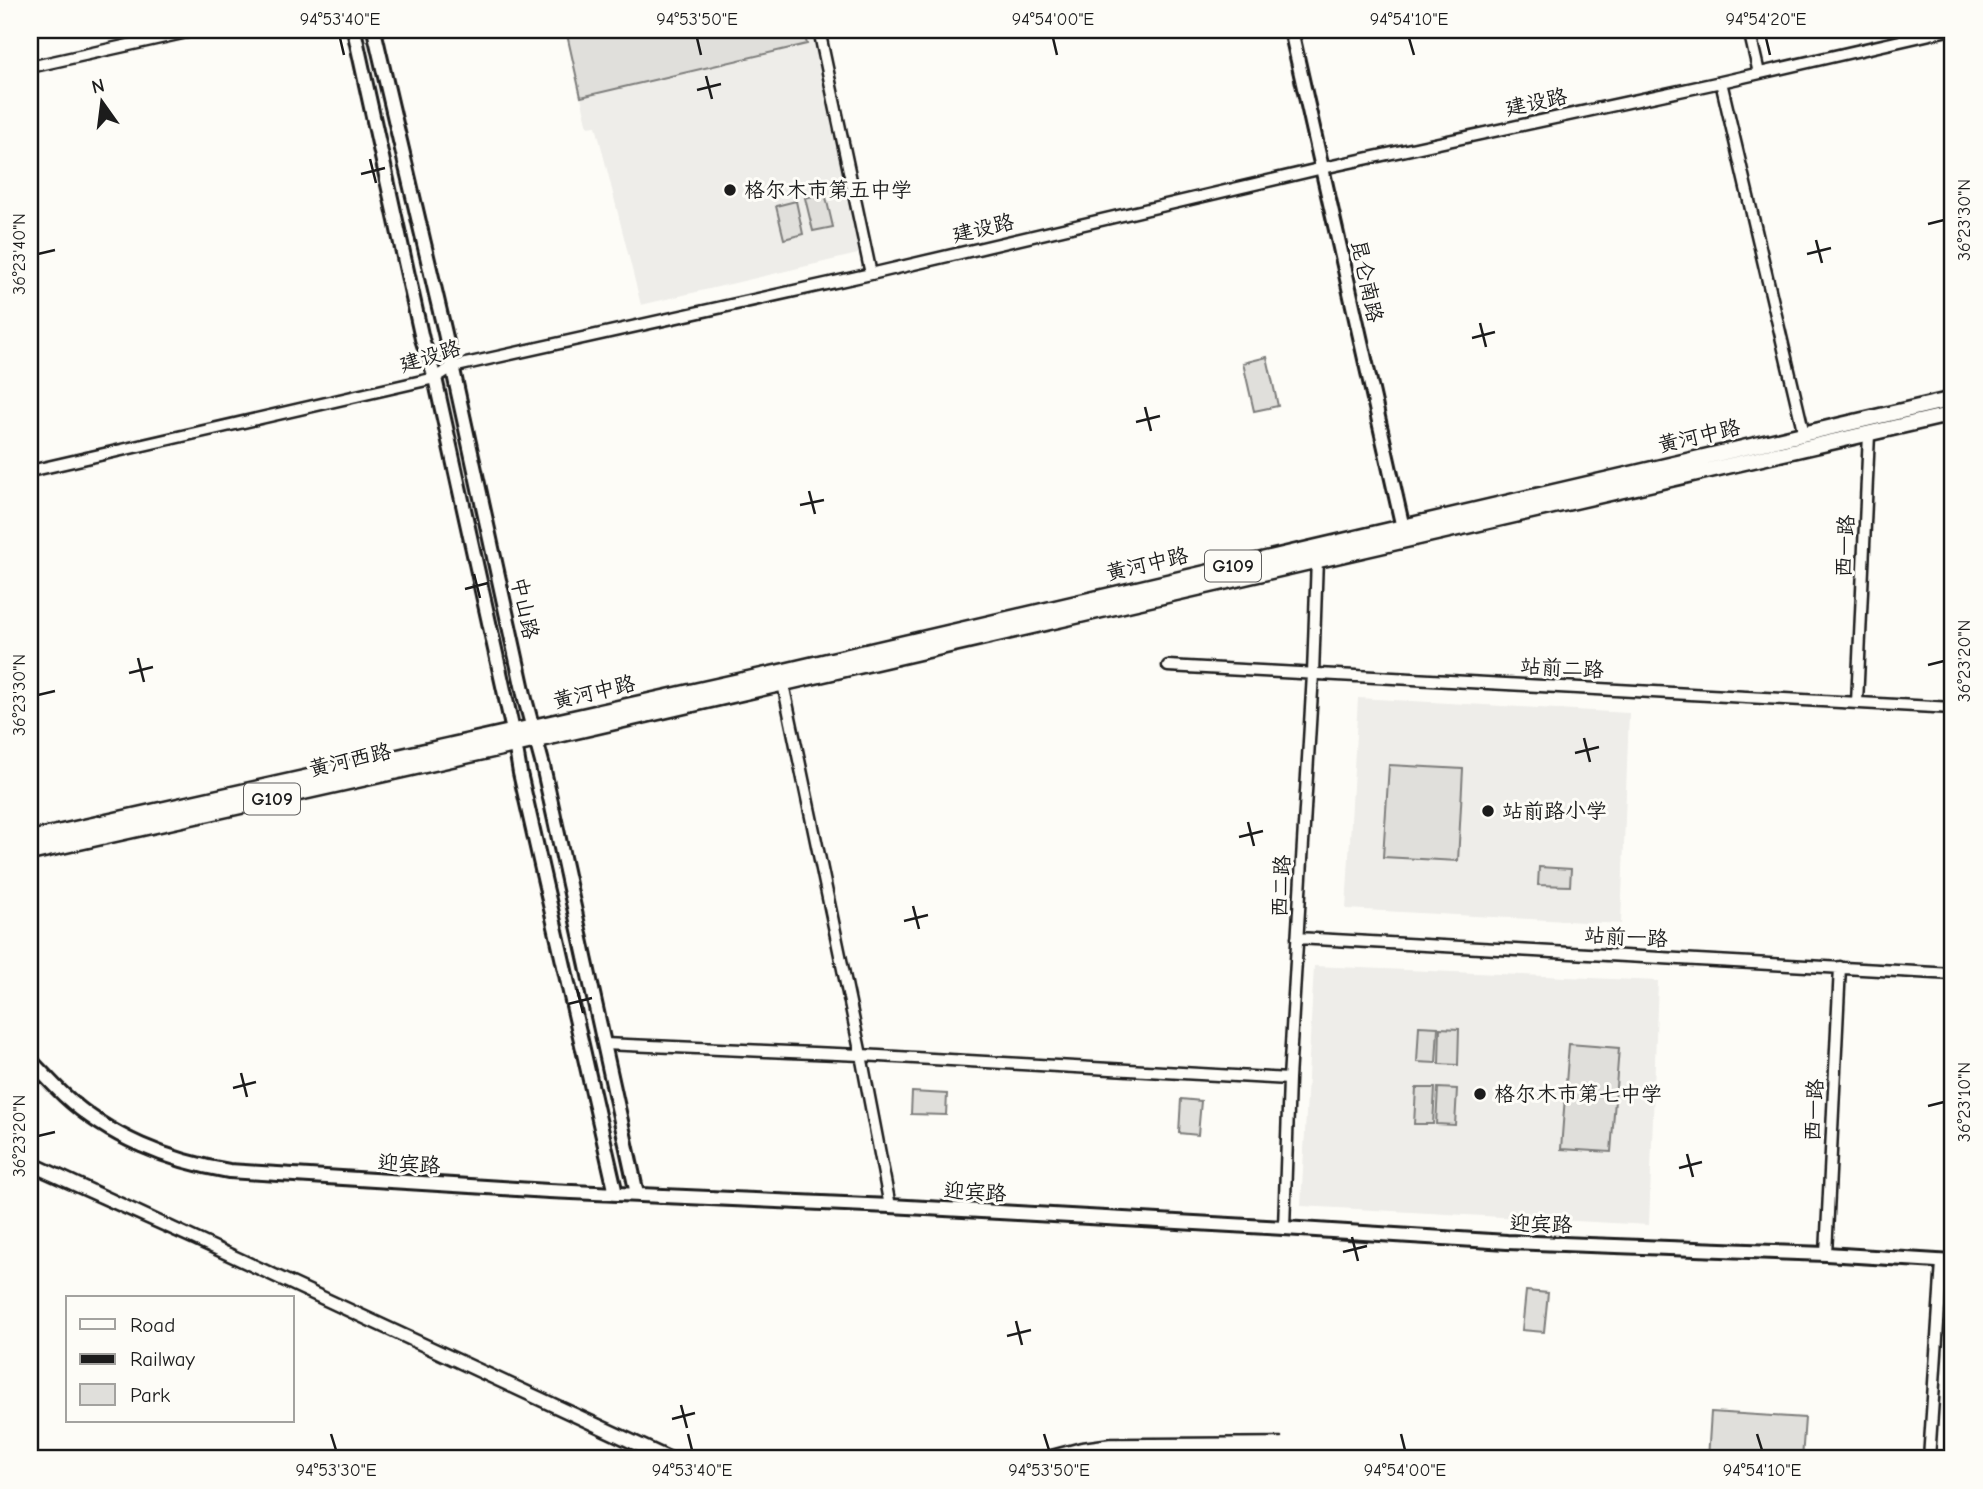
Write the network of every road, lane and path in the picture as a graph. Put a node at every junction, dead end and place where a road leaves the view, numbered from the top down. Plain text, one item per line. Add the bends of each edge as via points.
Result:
1 (196, 30) edge
2 (354, 30) edge
3 (374, 30) edge
4 (819, 30) edge
5 (1291, 30) edge
6 (1749, 30) edge
7 (1948, 30) edge
8 (30, 67) edge
9 (1759, 73) junction
10 (1721, 82) junction
11 (1323, 168) junction
12 (871, 274) junction
13 (452, 367) junction
14 (435, 378) junction
15 (1953, 399) edge
16 (1953, 414) edge
17 (1804, 434) junction
18 (1869, 434) junction
19 (30, 471) edge
20 (1404, 533) junction
21 (1316, 554) junction
22 (1168, 666) dead end
23 (1313, 674) junction
24 (781, 678) junction
25 (1857, 703) junction
26 (1953, 708) edge
27 (536, 733) junction
28 (514, 737) junction
29 (30, 839) edge
30 (30, 853) edge
31 (1297, 938) junction
32 (1840, 967) junction
33 (1953, 974) edge
34 (604, 1044) junction
35 (861, 1055) junction
36 (30, 1060) edge
37 (1289, 1079) junction
38 (616, 1194) junction
39 (637, 1194) junction
40 (890, 1206) junction
41 (1284, 1228) junction
42 (1826, 1254) junction
43 (1947, 1262) edge
44 (1929, 1459) edge

1 - 8 street
2 - 14 main road, 中山路 via 422,339
3 - 13 main road, 中山路
4 - 12 street
5 - 11 main road, 昆仑南路
6 - 9 street
7 - 9 street, 建设路
9 - 10 street, 建设路
10 - 11 street, 建设路
10 - 17 street
11 - 12 street, 建设路
11 - 20 main road, 昆仑南路
12 - 13 street, 建设路
13 - 14 street, 建设路
13 - 27 main road, 中山路
14 - 19 street, 建设路
14 - 28 main road, 中山路
15 - 17 highway, 黄河中路 / G109
16 - 18 highway, 黄河中路 / G109
17 - 20 highway, 黄河中路 / G109
18 - 20 highway, 黄河中路 / G109
18 - 25 street, 西一路
20 - 21 highway, 黄河中路 / G109
21 - 23 street, 西二路
21 - 24 highway, 黄河中路 / G109
22 - 23 street, 站前二路
23 - 25 street, 站前二路
23 - 31 street, 西二路
24 - 27 highway, 黄河中路 / G109
24 - 35 street
25 - 26 street, 站前二路
27 - 28 highway, 黄河中路 / G109
27 - 34 main road, 中山路
28 - 29 highway, 黄河西路 / G109
28 - 30 highway, 黄河西路 / G109
28 - 38 main road, 中山路
31 - 32 street, 站前一路
31 - 37 street, 西二路
32 - 33 street, 站前一路
32 - 42 street, 西一路
34 - 35 street
34 - 39 main road, 中山路
35 - 37 street
35 - 40 street
36 - 38 main road, 迎宾路 via 64,1096 96,1120 139,1145 201,1167 261,1175
37 - 41 street, 西二路
38 - 39 main road, 迎宾路
39 - 40 main road, 迎宾路
40 - 41 main road, 迎宾路
41 - 42 main road, 迎宾路
42 - 43 main road, 迎宾路
43 - 44 street

